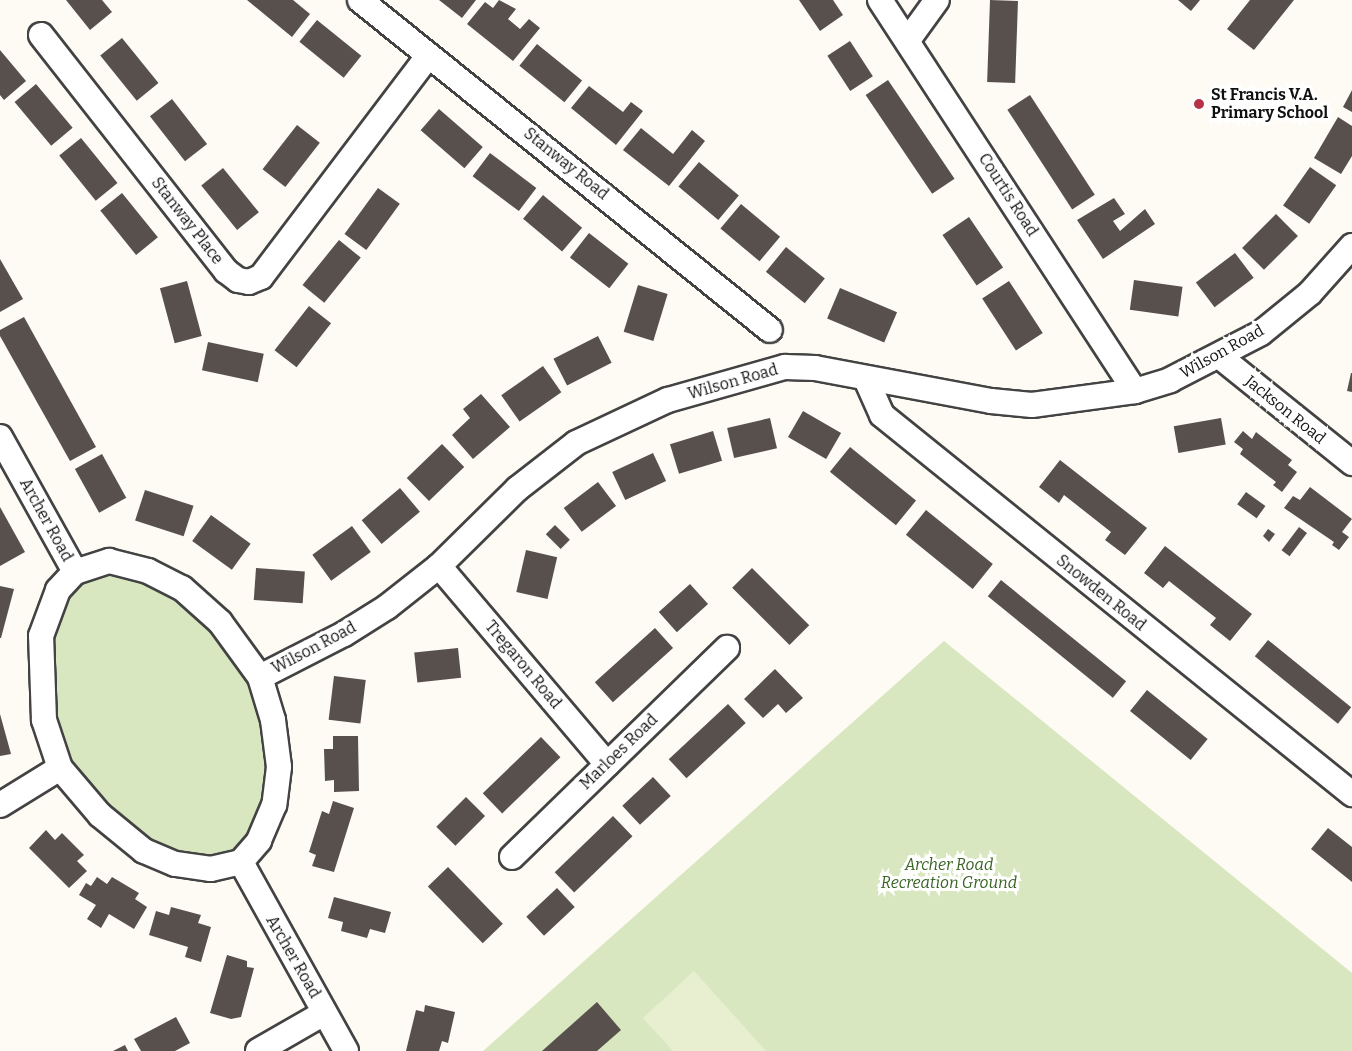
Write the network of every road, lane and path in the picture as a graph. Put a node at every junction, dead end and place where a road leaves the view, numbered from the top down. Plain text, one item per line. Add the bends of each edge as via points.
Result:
1 (360, 0) edge
2 (880, 0) edge
3 (937, 0) edge
4 (41, 35) dead end
5 (908, 40) junction
6 (429, 55) junction
7 (1352, 246) edge
8 (770, 330) dead end
9 (1219, 356) junction
10 (866, 379) junction
11 (1135, 391) junction
12 (0, 437) edge
13 (1352, 463) edge
14 (439, 566) junction
15 (75, 572) junction
16 (727, 648) dead end
17 (260, 677) junction
18 (607, 764) junction
19 (60, 768) junction
20 (1352, 794) edge
21 (0, 805) edge
22 (512, 857) dead end
23 (241, 862) junction
24 (324, 1012) junction
25 (258, 1051) edge
26 (346, 1051) edge

1 - 6 street, Stanway Road
2 - 5 street, Courtis Road
3 - 5 street
4 - 6 street, Stanway Place via 226,271 249,282 261,278
5 - 11 street, Courtis Road
6 - 8 street, Stanway Road
7 - 9 street, Wilson Road via 1310,293 1261,333
9 - 11 street, Wilson Road
9 - 13 street, Jackson Road
10 - 11 street, Wilson Road via 1032,405
10 - 14 street, Wilson Road via 815,368 785,367 668,400 619,420 576,442 517,489
10 - 20 street, Snowden Road via 882,416
12 - 15 street, Archer Road
14 - 17 street, Wilson Road via 387,607 344,634
14 - 18 street, Tregaron Road
15 - 17 street, Archer Road via 109,561 148,571 182,588 220,622
15 - 19 street, Archer Road via 58,590 41,636 44,720
16 - 18 street, Marloes Road
17 - 23 street, Archer Road via 273,720 279,767 274,805 259,841
18 - 22 street, Marloes Road
19 - 21 street
19 - 23 street, Archer Road via 100,815 144,851 175,864 211,869
23 - 24 street, Archer Road
24 - 25 street
24 - 26 street, Archer Road

